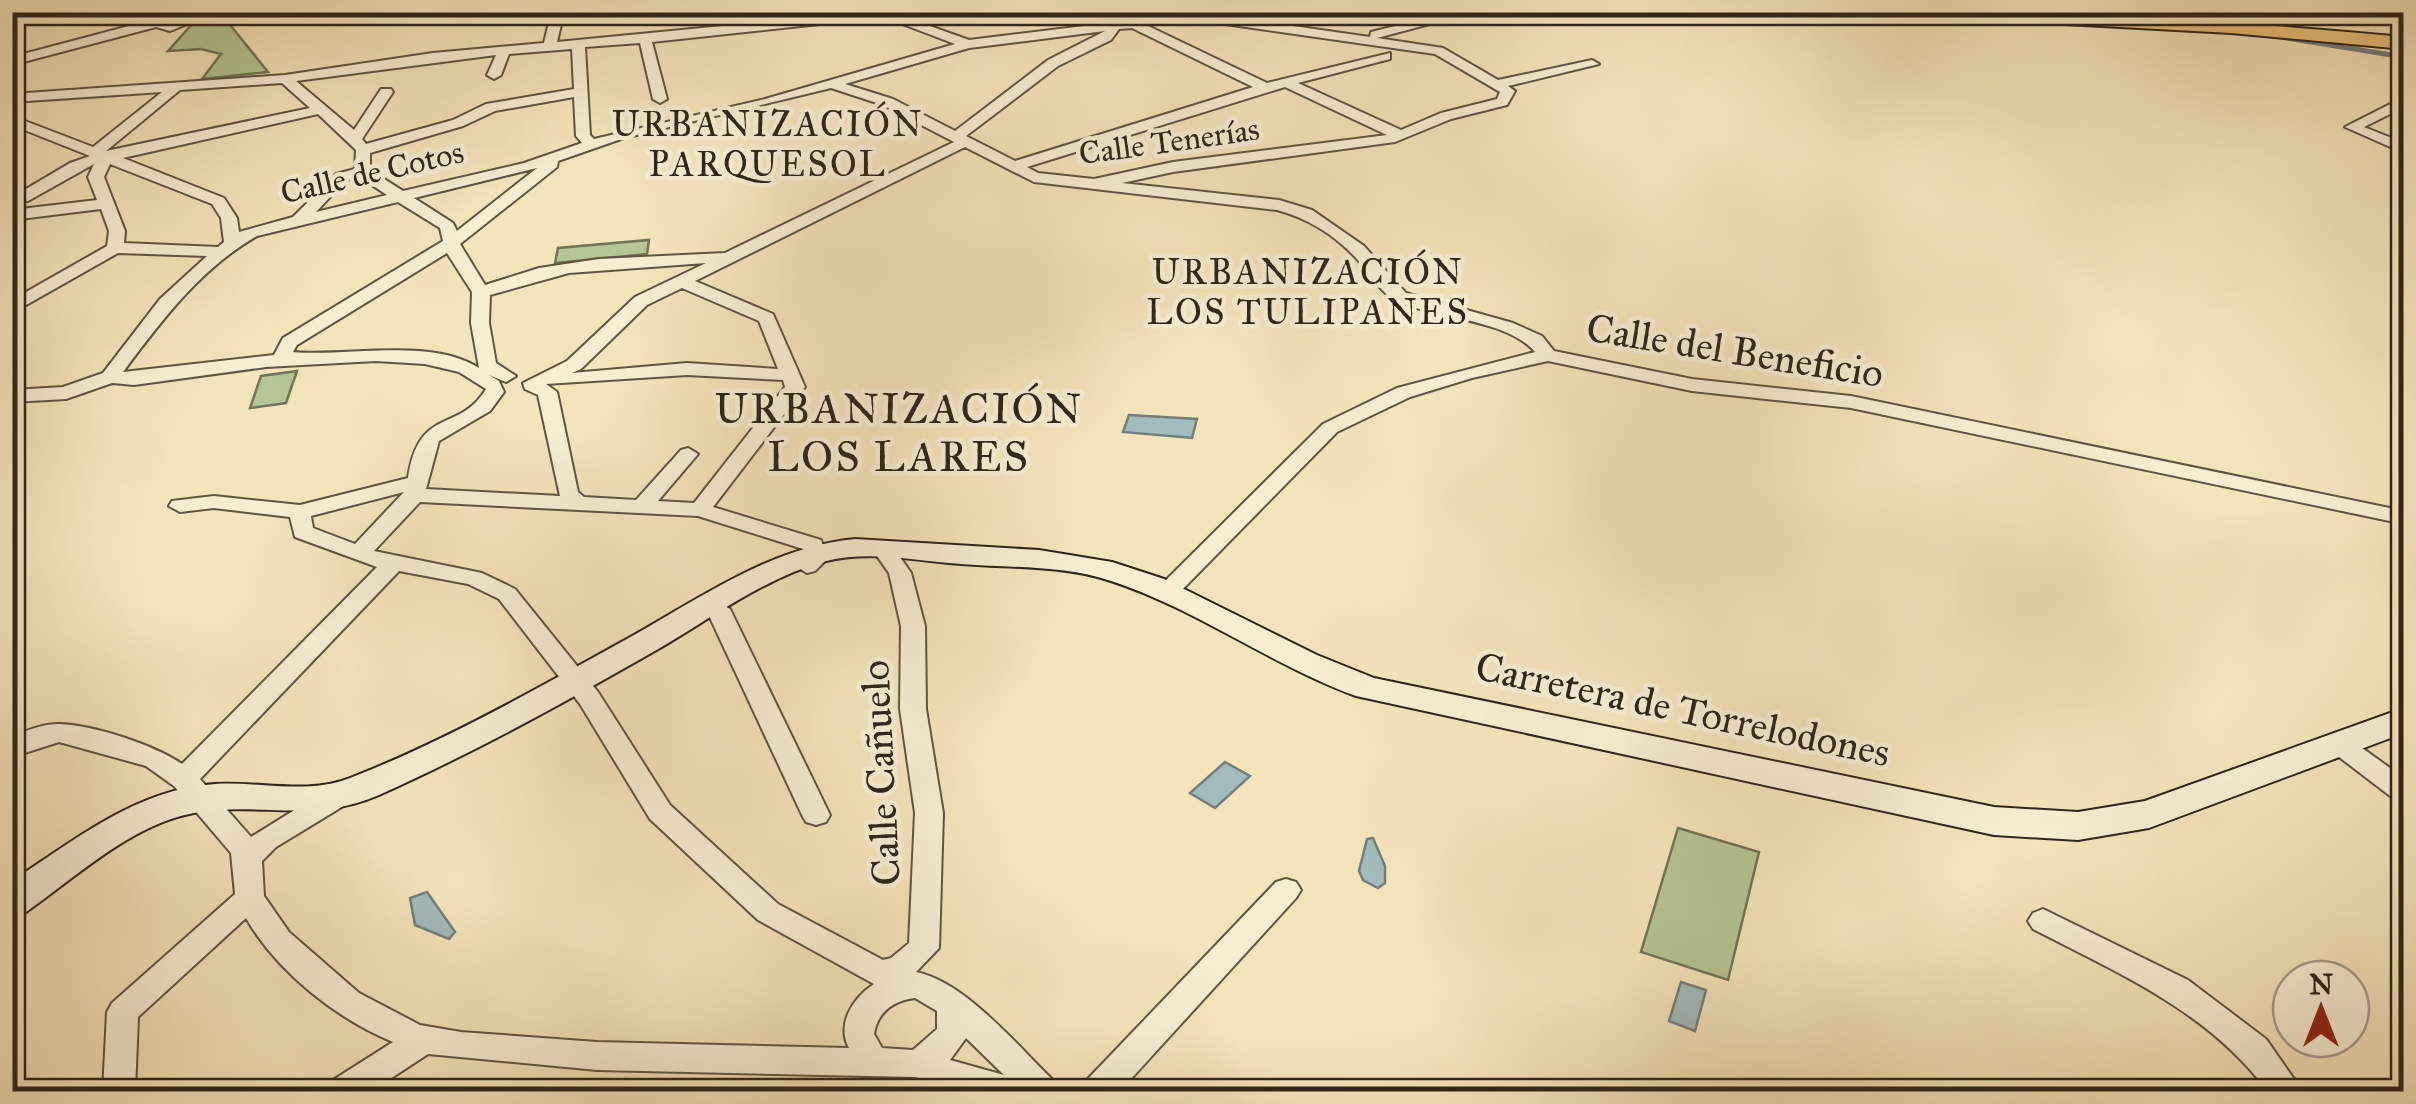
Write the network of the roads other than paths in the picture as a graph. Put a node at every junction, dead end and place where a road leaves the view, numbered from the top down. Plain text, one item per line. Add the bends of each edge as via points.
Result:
1 (52, 12) edge
2 (567, 12) edge
3 (1183, 12) edge
4 (1202, 12) edge
5 (1328, 12) edge
6 (1469, 12) edge
7 (1956, 12) edge
8 (891, 13) edge
9 (12, 22) edge
10 (160, 24) dead end
11 (1134, 24) junction
12 (811, 25) edge
13 (1277, 26) junction
14 (1108, 27) junction
15 (645, 38) junction
16 (1367, 38) junction
17 (578, 44) junction
18 (968, 44) junction
19 (2404, 44) edge
20 (550, 47) junction
21 (504, 51) junction
22 (1384, 56) dead end
23 (12, 60) edge
24 (1592, 64) dead end
25 (494, 76) dead end
26 (285, 79) junction
27 (1285, 82) junction
28 (832, 84) junction
29 (1497, 84) junction
30 (177, 86) junction
31 (1266, 88) junction
32 (386, 92) dead end
33 (582, 92) junction
34 (12, 98) edge
35 (660, 99) dead end
36 (2404, 101) edge
37 (322, 109) junction
38 (12, 120) edge
39 (1402, 136) junction
40 (415, 137) junction
41 (961, 139) junction
42 (446, 141) dead end
43 (590, 143) junction
44 (359, 144) junction
45 (2404, 149) edge
46 (104, 155) junction
47 (558, 157) junction
48 (1014, 167) junction
49 (362, 172) junction
50 (1094, 184) junction
51 (401, 197) junction
52 (22, 198) dead end
53 (106, 204) junction
54 (12, 215) edge
55 (298, 221) junction
56 (115, 248) junction
57 (227, 248) junction
58 (444, 248) junction
59 (730, 256) junction
60 (681, 281) junction
61 (481, 292) junction
62 (12, 308) edge
63 (484, 352) junction
64 (1548, 355) junction
65 (291, 358) junction
66 (454, 362) junction
67 (791, 376) junction
68 (110, 377) junction
69 (532, 384) junction
70 (497, 385) junction
71 (13, 396) edge
72 (688, 454) dead end
73 (414, 489) junction
74 (578, 504) junction
75 (180, 506) dead end
76 (642, 506) junction
77 (700, 510) junction
78 (300, 512) junction
79 (2404, 518) edge
80 (360, 552) junction
81 (892, 552) junction
82 (818, 554) junction
83 (392, 565) junction
84 (1168, 592) junction
85 (751, 594) junction
86 (718, 609) junction
87 (655, 637) junction
88 (576, 680) junction
89 (2404, 720) edge
90 (2339, 744) junction
91 (12, 748) edge
92 (192, 788) junction
93 (2404, 792) edge
94 (335, 798) junction
95 (816, 816) dead end
96 (248, 857) junction
97 (1286, 890) dead end
98 (250, 898) junction
99 (12, 902) edge
100 (2043, 921) dead end
101 (899, 982) junction
102 (952, 1005) junction
103 (423, 1040) junction
104 (884, 1064) junction
105 (917, 1064) junction
106 (118, 1092) edge
107 (342, 1092) edge
108 (1011, 1092) edge
109 (1042, 1092) edge
110 (1097, 1092) edge
111 (2287, 1092) edge

1 - 9 street
2 - 20 street via 556,18
3 - 11 street
4 - 13 street
5 - 13 street
6 - 16 street
7 - 19 main road
8 - 12 street
8 - 18 street
10 - 23 street
11 - 14 street
11 - 31 street
12 - 15 street
13 - 16 street
14 - 18 street
14 - 41 street via 1107,37 1053,63
15 - 17 street
15 - 35 street
16 - 29 street via 1438,51
17 - 20 street
17 - 33 street
18 - 28 street
20 - 21 street
21 - 25 street
21 - 26 street
22 - 27 street
24 - 29 street
26 - 30 street
26 - 37 street
27 - 31 street
27 - 39 street
28 - 41 street, Calle Tenerías via 888,102
28 - 43 street
29 - 39 street, Calle Tenerías via 1508,91 1502,102
30 - 34 street
30 - 46 street
31 - 48 street
32 - 44 street
33 - 40 street via 491,107
33 - 43 street via 583,136
36 - 45 street via 2352,128
37 - 44 street
37 - 46 street
38 - 46 street
39 - 50 street, Calle Tenerías
40 - 42 street
40 - 44 street
41 - 48 street, Calle Tenerías
41 - 59 street
43 - 47 street
44 - 49 street
46 - 52 street
46 - 53 street via 96,177
46 - 57 street via 218,201 230,218
47 - 51 street, Calle de Cotos
47 - 58 street
48 - 50 street, Calle Tenerías via 1044,180
49 - 51 street
49 - 55 street via 341,177
50 - 64 street, Calle del Beneficio via 1306,213 1358,250 1400,297 1507,327
51 - 55 street, Calle de Cotos
51 - 58 street via 447,226
53 - 54 street
53 - 56 street
55 - 57 street, Calle de Cotos via 251,232
56 - 57 street
56 - 62 street
57 - 68 street via 166,304
58 - 61 street
58 - 65 street via 290,342 283,354
59 - 60 street
59 - 61 street via 555,268
60 - 67 street via 767,318
60 - 69 street via 641,301 574,365
61 - 63 street
63 - 66 street
63 - 70 street
64 - 79 street, Calle del Beneficio via 1692,386 1851,402
64 - 84 street via 1348,414
65 - 66 street via 354,354
65 - 68 street
66 - 70 street
67 - 69 street via 687,369
67 - 77 street via 794,388
68 - 71 street via 66,392
69 - 70 street via 517,393
69 - 74 street via 547,392 568,493
70 - 73 street via 489,404 436,432 417,465
72 - 76 street
73 - 74 street
73 - 78 street
73 - 80 street
74 - 76 street
75 - 78 street via 214,502
76 - 77 street
77 - 82 street via 794,538
78 - 80 street via 303,532
80 - 83 street
81 - 82 main road, Carretera de Torrelodones via 852,548
81 - 84 main road, Carretera de Torrelodones via 1082,564
81 - 85 main road, Carretera de Torrelodones
81 - 101 street, Calle Cañuelo via 913,626 913,709 929,813 924,970
82 - 85 street, Carretera de Torrelodones via 812,564
82 - 87 main road, Carretera de Torrelodones via 742,584
83 - 88 street via 474,578 507,594
83 - 92 street
84 - 90 main road, Carretera de Torrelodones via 1368,688 1994,821 2078,826 2149,814
85 - 86 main road, Carretera de Torrelodones
86 - 87 main road, Carretera de Torrelodones
86 - 95 street
87 - 88 main road, Carretera de Torrelodones
88 - 94 main road, Carretera de Torrelodones
88 - 101 street via 660,812 768,912
89 - 90 main road, Carretera de Torrelodones
90 - 93 street
91 - 92 street via 59,733 92,738 155,759
92 - 94 main road, Carretera de Torrelodones via 288,802
92 - 96 street
92 - 99 main road via 180,802
94 - 96 street, Carretera de Torrelodones
96 - 98 street
97 - 110 street
98 - 103 street via 271,932 330,991
98 - 106 street via 123,1012
100 - 111 street via 2177,990 2255,1048
101 - 102 street via 943,995
101 - 104 street via 859,1022 862,1048
102 - 105 street via 953,1032
102 - 109 street
103 - 104 street via 553,1055
103 - 107 street
104 - 105 street
105 - 108 street

